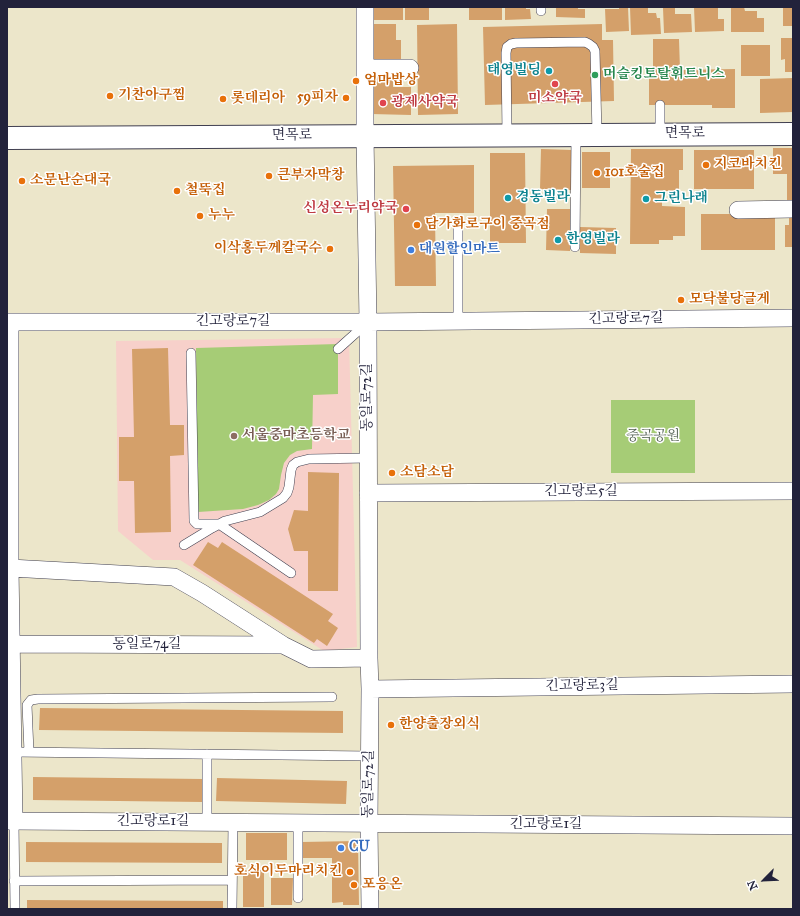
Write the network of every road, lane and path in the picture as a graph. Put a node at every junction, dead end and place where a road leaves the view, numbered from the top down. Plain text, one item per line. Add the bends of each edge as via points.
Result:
1 (365, 7) edge
2 (365, 68) junction
3 (410, 68) dead end
4 (660, 105) dead end
5 (586, 134) junction
6 (660, 134) junction
7 (793, 134) edge
8 (507, 135) junction
9 (365, 136) junction
10 (7, 138) edge
11 (793, 209) edge
12 (738, 210) dead end
13 (458, 228) dead end
14 (575, 247) dead end
15 (793, 318) edge
16 (458, 321) junction
17 (8, 322) edge
18 (368, 322) junction
19 (338, 348) dead end
20 (191, 354) dead end
21 (368, 458) junction
22 (793, 491) edge
23 (368, 493) junction
24 (219, 524) junction
25 (184, 545) dead end
26 (10, 568) junction
27 (291, 573) dead end
28 (11, 644) junction
29 (284, 645) junction
30 (369, 658) junction
31 (793, 684) edge
32 (370, 689) junction
33 (332, 697) dead end
34 (21, 752) junction
35 (207, 754) junction
36 (370, 756) junction
37 (10, 821) edge
38 (207, 822) junction
39 (233, 823) junction
40 (298, 823) junction
41 (369, 824) junction
42 (793, 826) edge
43 (232, 880) junction
44 (14, 881) junction
45 (298, 898) dead end
46 (15, 909) edge
47 (232, 909) edge
48 (370, 909) edge

1 - 2 street, 동일로72길
2 - 3 street
2 - 9 street, 동일로72길
4 - 6 lane
5 - 6 street, 면목로
5 - 8 street, 면목로
5 - 8 lane via 595,51 585,42 516,43 507,47
5 - 14 lane
6 - 7 street, 면목로
8 - 9 street, 면목로
9 - 10 street, 면목로
9 - 18 street, 동일로72길
11 - 12 street
13 - 16 lane
15 - 16 street, 긴고랑로7길
16 - 18 street, 긴고랑로7길
17 - 18 street, 긴고랑로7길
17 - 26 street
18 - 19 lane
18 - 21 street, 동일로72길
20 - 24 lane via 194,521 197,524
21 - 23 street, 동일로72길
21 - 24 lane via 309,459 297,462 290,470 289,487 283,498 260,512
22 - 23 street, 긴고랑로5길
23 - 30 street, 동일로72길
24 - 25 lane
24 - 27 lane
26 - 28 street
26 - 29 street via 174,577
28 - 29 street, 동일로74길
28 - 34 street
29 - 30 street via 311,659
30 - 32 street, 동일로72길
31 - 32 street, 긴고랑로3길
32 - 36 street, 동일로72길
33 - 34 lane via 31,700 27,705
34 - 35 lane
34 - 37 street
35 - 36 lane
35 - 38 lane
36 - 41 street, 동일로72길
37 - 38 street, 긴고랑로1길
37 - 44 lane
38 - 39 street, 긴고랑로1길
39 - 40 street, 긴고랑로1길
39 - 43 lane
40 - 41 street, 긴고랑로1길
40 - 45 lane
41 - 42 street, 긴고랑로1길
41 - 48 street, 동일로72길
43 - 44 lane
43 - 47 lane
44 - 46 lane

